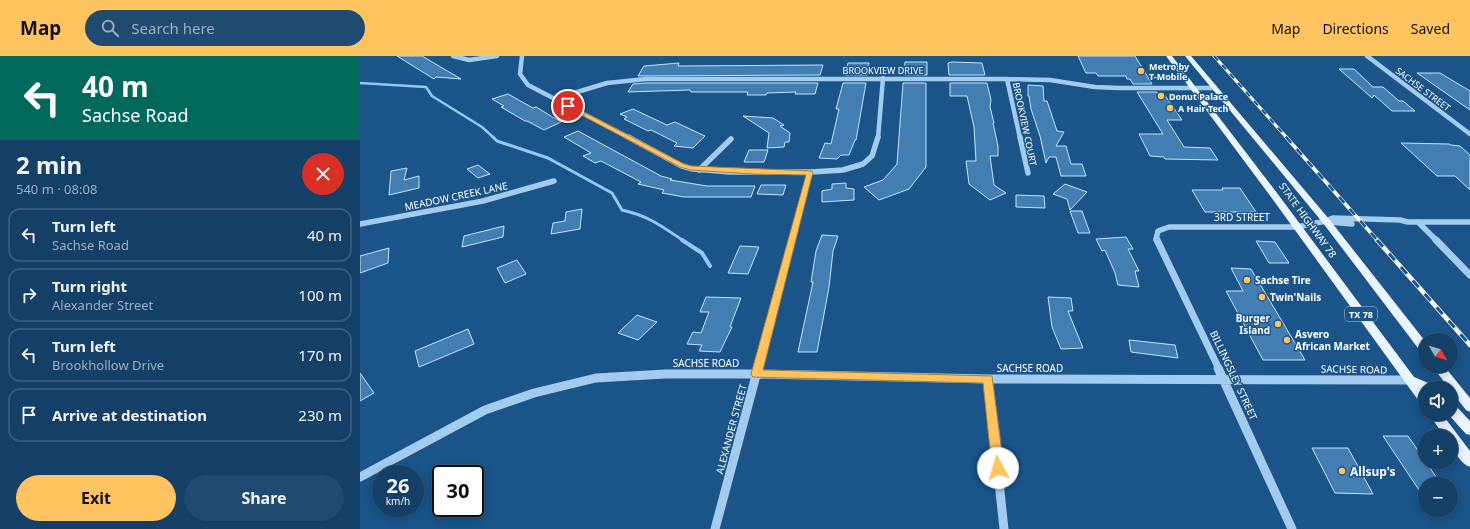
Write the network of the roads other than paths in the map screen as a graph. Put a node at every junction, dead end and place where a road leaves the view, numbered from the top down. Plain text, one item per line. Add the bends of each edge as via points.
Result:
1 (453, 56) edge
2 (497, 56) edge
3 (522, 56) edge
4 (1169, 56) edge
5 (1188, 56) edge
6 (1366, 56) edge
7 (883, 78) junction
8 (1007, 79) junction
9 (1193, 88) junction
10 (1215, 88) junction
11 (554, 99) junction
12 (1461, 128) junction
13 (1470, 128) edge
14 (1470, 134) edge
15 (731, 139) dead end
16 (699, 170) junction
17 (810, 172) junction
18 (1028, 174) dead end
19 (554, 180) dead end
20 (1326, 221) junction
21 (1418, 222) junction
22 (1470, 222) edge
23 (360, 224) edge
24 (1297, 227) junction
25 (1158, 231) joint
26 (1470, 275) edge
27 (1418, 340) edge
28 (1443, 373) edge
29 (757, 374) junction
30 (988, 379) junction
31 (1223, 379) junction
32 (1410, 380) junction
33 (1418, 383) edge
34 (1418, 391) edge
35 (1470, 407) edge
36 (1458, 417) edge
37 (1440, 421) edge
38 (1470, 430) edge
39 (1470, 461) edge
40 (360, 477) edge
41 (715, 529) edge
42 (1004, 529) edge
43 (1292, 529) edge

1 - 2 street via 465,60
3 - 11 street via 520,74 528,84
4 - 9 main road, STATE HIGHWAY 78 / TX 78
5 - 10 main road, STATE HIGHWAY 78 / TX 78
6 - 12 street, SACHSE STREET
7 - 8 street, BROOKVIEW DRIVE
7 - 11 street, BROOKVIEW DRIVE via 628,80 607,83
7 - 17 street via 877,147 872,156 868,161 847,169
8 - 9 street, BROOKVIEW DRIVE via 1050,80 1095,87
8 - 18 street, BROOKVIEW COURT
9 - 10 street, BROOKVIEW DRIVE
9 - 24 main road, STATE HIGHWAY 78 / TX 78
10 - 20 main road, STATE HIGHWAY 78 / TX 78
11 - 16 street via 682,166
12 - 13 street
12 - 14 street, SACHSE STREET
15 - 16 street
16 - 17 street
17 - 29 street, ALEXANDER STREET
19 - 23 street, MEADOW CREEK LANE via 502,196
20 - 21 street, 3RD STREET via 1344,224
20 - 24 street, 3RD STREET
20 - 27 main road, STATE HIGHWAY 78 / TX 78
21 - 22 street, 3RD STREET
21 - 26 street
24 - 25 street, 3RD STREET via 1169,227
24 - 32 main road, STATE HIGHWAY 78 / TX 78
25 - 31 street, BILLINGSLEY STREET via 1156,239
28 - 35 main road
29 - 30 street, SACHSE ROAD
29 - 40 street, SACHSE ROAD via 665,374 596,378 534,393 485,410
29 - 41 street, ALEXANDER STREET
30 - 31 street, SACHSE ROAD
30 - 42 street
31 - 32 street, SACHSE ROAD
31 - 43 street, BILLINGSLEY STREET
32 - 33 main road
32 - 34 main road, STATE HIGHWAY 78 / TX 78
36 - 38 main road
37 - 39 main road

